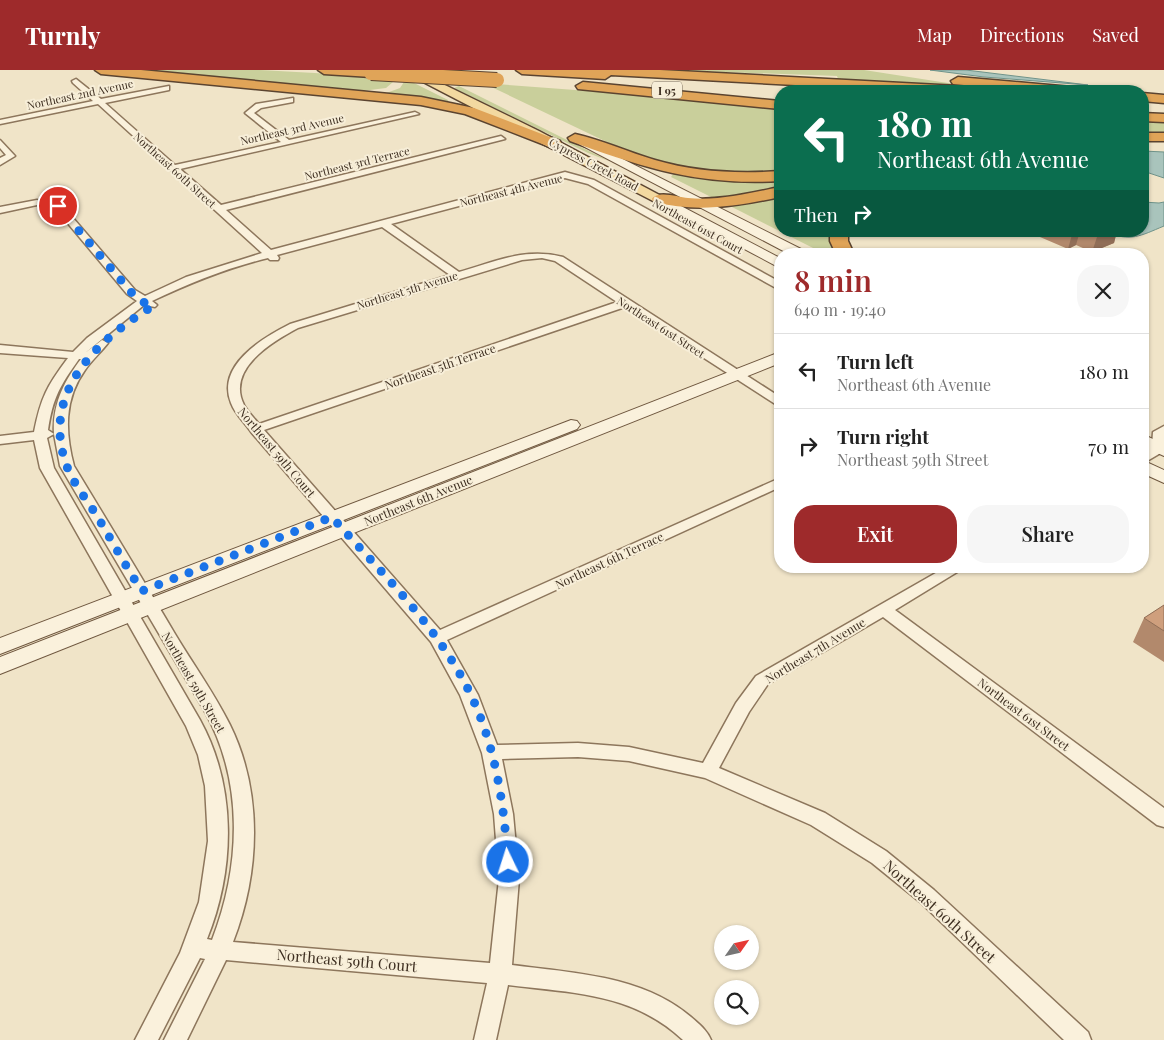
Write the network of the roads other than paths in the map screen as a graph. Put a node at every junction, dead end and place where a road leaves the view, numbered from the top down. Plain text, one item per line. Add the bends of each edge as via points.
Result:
1 (101, 70) edge
2 (324, 70) edge
3 (403, 70) edge
4 (435, 70) edge
5 (588, 70) edge
6 (375, 71) edge
7 (893, 73) dead end
8 (506, 77) edge
9 (76, 81) dead end
10 (555, 83) junction
11 (866, 85) edge
12 (1001, 85) edge
13 (774, 87) edge
14 (166, 88) dead end
15 (298, 88) junction
16 (480, 92) dead end
17 (774, 92) edge
18 (774, 96) edge
19 (1149, 99) edge
20 (290, 100) dead end
21 (1164, 100) edge
22 (98, 101) junction
23 (774, 105) edge
24 (1149, 105) edge
25 (1164, 106) edge
26 (1149, 113) edge
27 (416, 114) dead end
28 (1164, 114) edge
29 (1149, 117) edge
30 (1164, 118) edge
31 (0, 122) edge
32 (561, 130) dead end
33 (1164, 137) edge
34 (575, 138) junction
35 (1149, 138) edge
36 (501, 139) dead end
37 (0, 143) edge
38 (288, 143) junction
39 (556, 144) junction
40 (0, 162) edge
41 (174, 168) junction
42 (774, 176) edge
43 (576, 178) joint
44 (774, 193) edge
45 (660, 199) junction
46 (706, 205) junction
47 (218, 209) junction
48 (0, 210) edge
49 (386, 225) junction
50 (788, 248) edge
51 (542, 254) joint
52 (271, 256) junction
53 (774, 261) edge
54 (456, 275) junction
55 (774, 283) edge
56 (625, 303) junction
57 (148, 304) junction
58 (275, 336) joint
59 (774, 347) edge
60 (0, 349) edge
61 (83, 356) junction
62 (774, 359) edge
63 (729, 370) junction
64 (774, 398) edge
65 (256, 429) junction
66 (1164, 430) edge
67 (59, 432) junction
68 (40, 436) junction
69 (0, 440) edge
70 (1149, 442) edge
71 (1162, 448) edge
72 (1149, 456) edge
73 (1149, 469) edge
74 (1164, 477) edge
75 (774, 485) edge
76 (338, 523) junction
77 (947, 573) edge
78 (147, 599) junction
79 (127, 607) junction
80 (883, 609) junction
81 (437, 638) junction
82 (0, 646) edge
83 (0, 666) edge
84 (492, 752) junction
85 (708, 771) junction
86 (1164, 819) edge
87 (194, 948) junction
88 (221, 949) junction
89 (500, 974) junction
90 (146, 1040) edge
91 (175, 1040) edge
92 (485, 1040) edge
93 (700, 1040) edge
94 (1080, 1040) edge

1 - 15 highway
2 - 6 highway, I 95
3 - 8 highway
3 - 39 main road, Cypress Creek Road
4 - 16 main road
5 - 11 highway, I 95
6 - 8 highway, I 95, bridge
6 - 15 highway via 396,78 398,84 387,90 370,92
7 - 12 highway
8 - 10 highway, I 95
8 - 13 highway
8 - 17 highway
9 - 22 street, Northeast 60th Street
10 - 18 highway, I 95
10 - 23 highway
14 - 22 street, Northeast 2nd Avenue
15 - 39 highway via 440,104
19 - 21 highway
20 - 38 street via 250,110 249,115
22 - 31 street, Northeast 2nd Avenue
22 - 41 street, Northeast 60th Street
24 - 25 highway
26 - 28 highway
27 - 38 street, Northeast 3rd Avenue
29 - 30 highway
32 - 34 main road, Cypress Creek Road
33 - 35 highway
34 - 42 highway via 674,171 741,178
34 - 46 street, Cypress Creek Road
36 - 47 street, Northeast 3rd Terrace
37 - 40 street via 11,156
38 - 41 street, Northeast 3rd Avenue
39 - 45 main road, Cypress Creek Road
41 - 47 street, Northeast 60th Street
43 - 49 street, Northeast 4th Avenue
43 - 55 street, Northeast 61st Court via 597,185
44 - 46 highway
45 - 46 highway
45 - 53 street, Cypress Creek Road
46 - 50 street, Cypress Creek Road
47 - 52 street, Northeast 60th Street
48 - 57 street via 42,202 58,206 131,292
49 - 52 street, Northeast 4th Avenue
49 - 54 street
51 - 54 street, Northeast 5th Avenue
51 - 56 street, Northeast 61st Street via 558,259
52 - 57 street, Northeast 4th Avenue
54 - 58 street, Northeast 5th Avenue via 317,317
56 - 63 street, Northeast 61st Street
56 - 65 street, Northeast 5th Terrace
57 - 61 street, Northeast 4th Avenue
58 - 65 street, Northeast 59th Court via 247,359 234,388 237,403
59 - 63 street, Northeast 6th Avenue
60 - 61 street
61 - 67 street, Northeast 59th Street via 63,405
61 - 68 street, Northeast 59th Street via 53,387 46,403
62 - 63 street, Northeast 6th Avenue
63 - 64 street, Northeast 61st Street
63 - 76 street, Northeast 6th Avenue
65 - 76 street, Northeast 59th Court
66 - 71 street via 1160,432
67 - 68 street
67 - 78 street, Northeast 59th Street via 67,466
68 - 69 street
68 - 79 street, Northeast 59th Street via 47,468
70 - 71 street
71 - 72 street
73 - 74 street
75 - 81 street, Northeast 6th Terrace
76 - 78 street, Northeast 6th Avenue
76 - 81 street, Northeast 59th Court
77 - 80 street, Northeast 7th Avenue
78 - 79 street, Northeast 6th Avenue
78 - 88 street, Northeast 59th Street via 224,733 234,762 244,830 242,871
79 - 82 street, Northeast 6th Avenue
79 - 83 street, Northeast 6th Avenue
79 - 87 street, Northeast 59th Street via 194,724 211,764 218,826 215,886
80 - 85 street, Northeast 7th Avenue via 762,680 742,708
80 - 86 street, Northeast 61st Street
81 - 84 street, Northeast 59th Court via 458,670
84 - 85 street, Northeast 60th Street via 578,750 629,754
84 - 89 street, Northeast 59th Court via 504,804 509,881
85 - 94 street, Northeast 60th Street via 818,819 879,857 927,896
87 - 88 street, Northeast 59th Court
87 - 90 street, Northeast 59th Street
88 - 89 street, Northeast 59th Court
88 - 91 street, Northeast 59th Street
89 - 92 street
89 - 93 street, Northeast 59th Court via 585,985 636,996 667,1012

